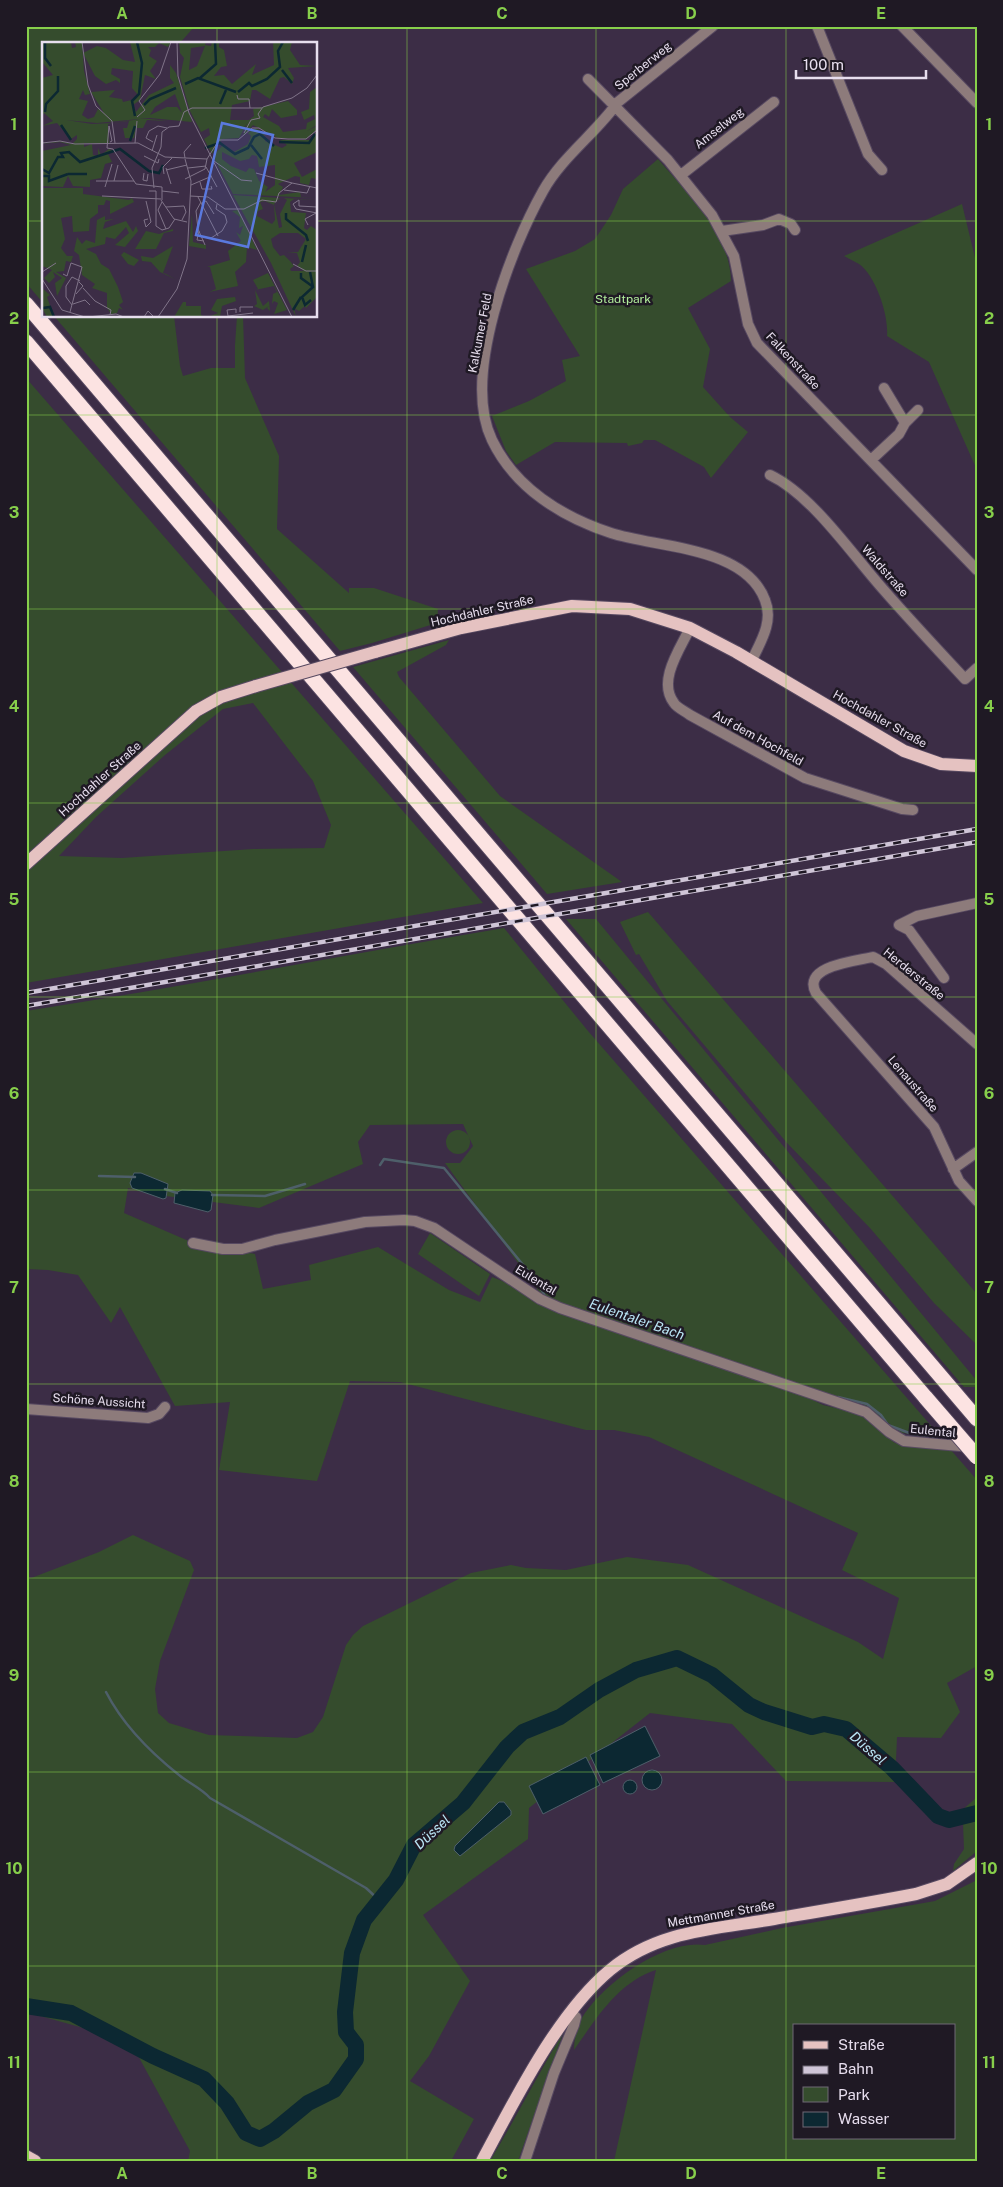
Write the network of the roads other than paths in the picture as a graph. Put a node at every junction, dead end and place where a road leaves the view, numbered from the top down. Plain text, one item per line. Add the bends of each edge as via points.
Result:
1 (713, 26) edge
2 (817, 26) edge
3 (902, 26) edge
4 (588, 79) dead end
5 (976, 100) edge
6 (774, 102) dead end
7 (614, 108) junction
8 (882, 170) dead end
9 (681, 175) junction
10 (795, 230) dead end
11 (722, 231) junction
12 (26, 304) edge
13 (26, 342) edge
14 (884, 388) dead end
15 (918, 410) dead end
16 (905, 423) junction
17 (870, 460) junction
18 (770, 475) dead end
19 (977, 570) edge
20 (690, 628) junction
21 (751, 662) junction
22 (977, 668) edge
23 (977, 766) edge
24 (913, 810) dead end
25 (26, 864) edge
26 (977, 903) edge
27 (944, 978) dead end
28 (816, 993) joint
29 (977, 1044) edge
30 (977, 1152) edge
31 (953, 1169) junction
32 (977, 1200) edge
33 (193, 1243) dead end
34 (165, 1407) dead end
35 (26, 1409) edge
36 (977, 1419) edge
37 (977, 1448) edge
38 (977, 1457) edge
39 (977, 1863) edge
40 (571, 2013) junction
41 (26, 2156) edge
42 (35, 2161) edge
43 (482, 2161) edge
44 (525, 2161) edge

1 - 7 street, Sperberweg
2 - 8 street via 868,154
3 - 5 street
4 - 7 street, Falkenstraße
6 - 9 street, Amselweg
7 - 9 street, Falkenstraße
7 - 21 street, Kalkumer Feld via 552,178 526,226 494,313 485,366 484,413 491,439 512,471 535,494 560,512 611,533 722,559 750,579 766,600 768,616 767,629
9 - 11 street, Falkenstraße
10 - 11 street via 791,224 779,219 763,225
11 - 17 street, Falkenstraße via 734,256 748,324 757,343
12 - 36 highway
13 - 38 highway, bridge
14 - 16 street
15 - 16 street
16 - 17 street via 899,434
17 - 19 street, Falkenstraße
18 - 22 street, Waldstraße via 786,483 826,522 965,679
20 - 21 main road, Hochdahler Straße
20 - 24 street, Auf dem Hochfeld via 668,675 667,689 674,704 805,778
20 - 25 main road, Hochdahler Straße, bridge via 630,609 572,606 461,628 217,699 196,712
21 - 23 main road, Hochdahler Straße via 904,751 941,764
26 - 27 street via 916,916 899,925 909,930
28 - 29 street, Herderstraße via 813,983 822,970 873,957 886,964
28 - 31 street, Lenaustraße via 934,1127
30 - 31 street
31 - 32 street, Lenaustraße via 965,1189
33 - 37 street, Eulental via 232,1250 365,1222 415,1221 434,1228 540,1299 560,1308 866,1412 904,1441
34 - 35 street, Schöne Aussicht via 160,1414 148,1418
39 - 40 main road, Mettmanner Straße via 947,1884 916,1894 674,1935 656,1941 610,1970
40 - 43 main road, Mettmanner Straße via 518,2095
40 - 44 street via 576,2017 574,2025 554,2073
41 - 42 main road

